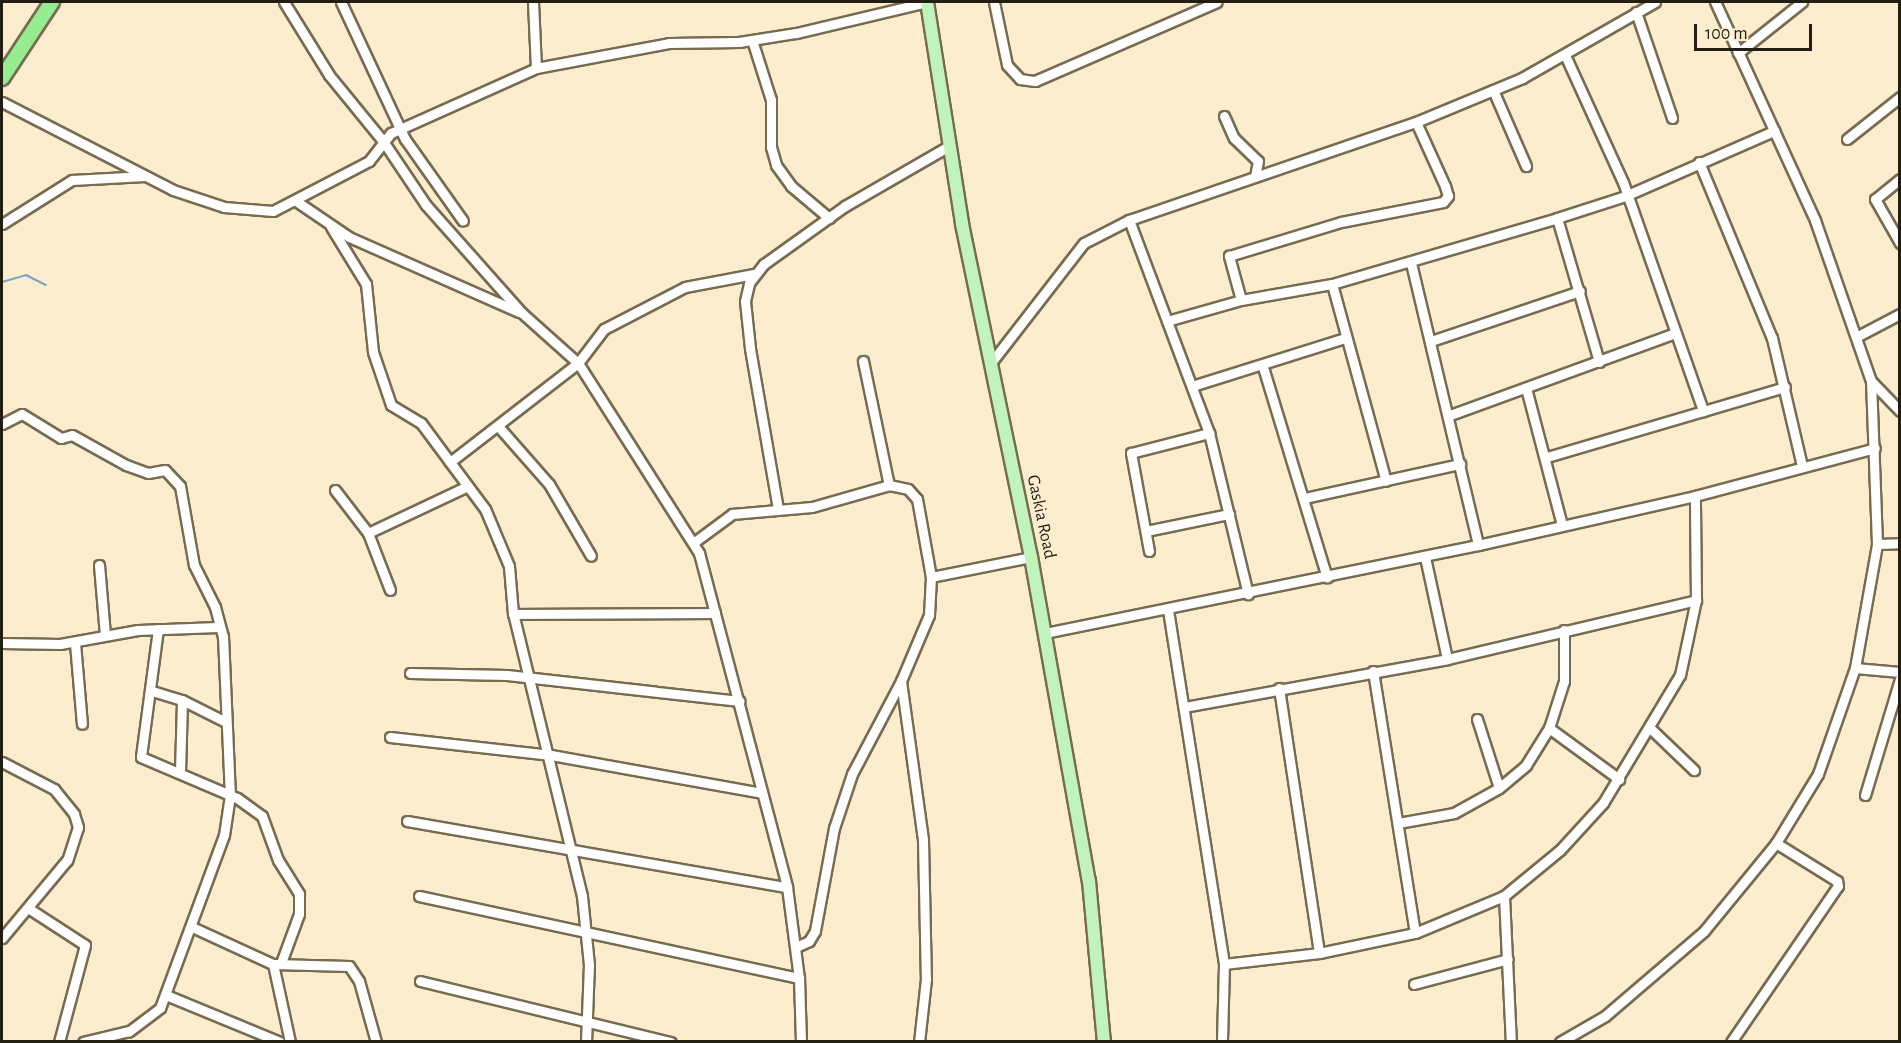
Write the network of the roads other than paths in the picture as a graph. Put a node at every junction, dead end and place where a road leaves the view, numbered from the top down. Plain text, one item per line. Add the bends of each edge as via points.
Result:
1 (52, 2) edge
2 (284, 2) edge
3 (341, 2) edge
4 (533, 2) edge
5 (927, 2) edge
6 (994, 2) edge
7 (1655, 2) edge
8 (1715, 2) edge
9 (1802, 2) edge
10 (1211, 3) edge
11 (1636, 12) junction
12 (752, 40) junction
13 (1738, 53) junction
14 (1565, 55) junction
15 (536, 68) junction
16 (2, 78) edge
17 (1493, 90) junction
18 (1899, 97) edge
19 (2, 102) edge
20 (1224, 116) dead end
21 (1672, 118) dead end
22 (1416, 122) junction
23 (400, 130) junction
24 (1774, 131) junction
25 (1846, 139) dead end
26 (383, 141) junction
27 (949, 146) junction
28 (1699, 162) junction
29 (1526, 166) dead end
30 (145, 176) junction
31 (1255, 177) junction
32 (1899, 179) edge
33 (1625, 196) junction
34 (296, 201) junction
35 (829, 218) junction
36 (1557, 218) junction
37 (1129, 220) junction
38 (463, 221) dead end
39 (2, 224) edge
40 (331, 227) junction
41 (1899, 243) edge
42 (1411, 263) junction
43 (754, 273) junction
44 (1332, 284) junction
45 (1580, 291) junction
46 (1241, 300) junction
47 (522, 314) junction
48 (1899, 314) edge
49 (1167, 321) junction
50 (1675, 333) junction
51 (1856, 337) junction
52 (1345, 338) junction
53 (1431, 341) junction
54 (862, 361) dead end
55 (1599, 362) junction
56 (578, 363) junction
57 (990, 364) junction
58 (1263, 367) junction
59 (1871, 381) junction
60 (1192, 386) junction
61 (1785, 387) junction
62 (1526, 388) junction
63 (1703, 411) junction
64 (1899, 411) edge
65 (1450, 415) junction
66 (2, 424) edge
67 (498, 426) junction
68 (1209, 433) junction
69 (1875, 448) junction
70 (1547, 457) junction
71 (450, 462) junction
72 (1460, 464) junction
73 (1802, 466) junction
74 (1386, 481) junction
75 (889, 485) junction
76 (468, 486) junction
77 (335, 490) dead end
78 (1695, 496) junction
79 (1305, 498) junction
80 (777, 508) junction
81 (1228, 514) junction
82 (1562, 525) junction
83 (1146, 531) junction
84 (368, 533) junction
85 (693, 543) junction
86 (1899, 543) edge
87 (1877, 544) junction
88 (1478, 545) junction
89 (1149, 551) dead end
90 (591, 556) dead end
91 (1031, 557) junction
92 (1425, 557) junction
93 (99, 565) dead end
94 (931, 577) junction
95 (1327, 578) junction
96 (390, 590) dead end
97 (1248, 594) junction
98 (1696, 600) junction
99 (1168, 610) junction
100 (513, 614) junction
101 (715, 614) junction
102 (218, 627) junction
103 (158, 629) junction
104 (1564, 630) junction
105 (1045, 633) junction
106 (105, 635) junction
107 (2, 643) edge
108 (75, 643) junction
109 (1447, 659) junction
110 (1855, 668) junction
111 (1373, 671) junction
112 (1899, 672) edge
113 (410, 673) dead end
114 (532, 679) junction
115 (1899, 679) edge
116 (901, 681) junction
117 (1279, 688) junction
118 (152, 691) junction
119 (182, 700) junction
120 (741, 702) junction
121 (1184, 707) junction
122 (1477, 719) dead end
123 (226, 722) junction
124 (82, 724) dead end
125 (1549, 728) junction
126 (1650, 728) junction
127 (390, 737) dead end
128 (551, 755) junction
129 (2, 762) edge
130 (1694, 770) dead end
131 (180, 772) junction
132 (1619, 779) junction
133 (1499, 788) junction
134 (762, 793) junction
135 (230, 795) junction
136 (1865, 795) dead end
137 (407, 821) dead end
138 (1398, 824) junction
139 (1776, 843) junction
140 (566, 845) junction
141 (787, 886) junction
142 (419, 896) dead end
143 (1504, 896) junction
144 (28, 908) junction
145 (192, 927) junction
146 (585, 930) junction
147 (1415, 933) junction
148 (2, 938) edge
149 (796, 947) junction
150 (1319, 953) junction
151 (1508, 959) junction
152 (277, 963) junction
153 (1224, 964) junction
154 (799, 978) junction
155 (420, 981) dead end
156 (1414, 984) dead end
157 (166, 995) junction
158 (588, 1022) junction
159 (59, 1041) edge
160 (83, 1041) edge
161 (280, 1041) edge
162 (290, 1041) edge
163 (376, 1041) edge
164 (586, 1041) edge
165 (670, 1041) edge
166 (801, 1041) edge
167 (919, 1041) edge
168 (1104, 1041) edge
169 (1222, 1041) edge
170 (1511, 1041) edge
171 (1560, 1041) edge
172 (1731, 1041) edge

1 - 16 highway
2 - 26 street via 329,75
3 - 23 street
4 - 15 street
5 - 12 street
5 - 27 main road, Gaskia Road
6 - 10 street via 1007,65 1020,79 1035,81
7 - 11 street
8 - 13 street
9 - 13 street
11 - 14 street via 1592,34
11 - 21 street
12 - 15 street via 669,44
12 - 35 street via 771,100 771,147 776,165 791,186
13 - 24 street
14 - 17 street
14 - 33 street via 1623,182
15 - 23 street
17 - 22 street
17 - 29 street
18 - 25 street
19 - 30 street
20 - 31 street via 1234,138 1258,161
22 - 31 street
22 - 46 street via 1445,186 1448,196 1443,202 1341,222 1229,256
23 - 26 street
23 - 38 street
24 - 28 street
24 - 51 street via 1815,220
26 - 34 street via 369,161
26 - 47 street via 426,205
27 - 35 street
27 - 57 main road, Gaskia Road
28 - 33 street
28 - 61 street via 1772,338
30 - 34 street via 224,207 273,211
30 - 39 street via 72,180
31 - 37 street
32 - 41 street via 1875,199
33 - 36 street
33 - 50 street
34 - 40 street
35 - 43 street
36 - 42 street
36 - 45 street
37 - 49 street
37 - 57 street via 1084,243
40 - 47 street
40 - 71 street via 366,284 373,352 390,405 421,423
42 - 44 street
42 - 53 street
43 - 56 street via 686,287 628,315 598,334
43 - 80 street via 744,301
44 - 46 street
44 - 52 street
45 - 53 street
45 - 55 street
46 - 49 street
47 - 56 street
48 - 51 street
49 - 60 street
50 - 55 street
50 - 63 street
51 - 59 street
52 - 58 street
52 - 74 street
53 - 65 street
54 - 75 street
55 - 62 street
56 - 67 street
56 - 85 street
57 - 91 main road, Gaskia Road
58 - 60 street
58 - 79 street
59 - 64 street
59 - 69 street
60 - 68 street
61 - 63 street
61 - 73 street
62 - 65 street
62 - 70 street
63 - 70 street
65 - 72 street
66 - 102 street via 22,414 61,438 72,435 126,465 148,473 165,470 180,486 194,565 215,607
67 - 71 street
67 - 90 street via 549,484
68 - 81 street
68 - 83 street via 1131,453
69 - 73 street
69 - 87 street
70 - 82 street
71 - 76 street
72 - 74 street
72 - 88 street
73 - 78 street
74 - 79 street
75 - 80 street via 812,507
75 - 94 street via 908,489 917,499
76 - 84 street
76 - 100 street via 501,541 509,566
77 - 84 street
78 - 82 street
78 - 98 street
79 - 95 street
80 - 85 street via 760,514 732,514
81 - 83 street
81 - 97 street
82 - 88 street
83 - 89 street
84 - 96 street
85 - 101 street
86 - 87 street
87 - 110 street
88 - 92 street
91 - 94 street
91 - 105 main road, Gaskia Road
92 - 95 street
92 - 109 street
93 - 106 street
94 - 116 street via 925,632
95 - 97 street
97 - 99 street
98 - 104 street
98 - 126 street via 1680,675
99 - 105 street
99 - 121 street
100 - 101 street
100 - 114 street
101 - 120 street
102 - 103 street
102 - 123 street via 223,636
103 - 106 street
103 - 118 street
104 - 109 street
104 - 125 street via 1564,681
105 - 168 main road, Gaskia Road via 1089,881
106 - 108 street
107 - 108 street
108 - 124 street
109 - 111 street
110 - 112 street
110 - 139 street via 1818,774
111 - 117 street
111 - 138 street
113 - 114 street
114 - 120 street
114 - 128 street
115 - 136 street
116 - 149 street via 852,774 834,828 815,931 808,941
116 - 167 street via 923,840 926,979
117 - 121 street
117 - 150 street
118 - 119 street
118 - 131 street via 141,757
119 - 123 street
119 - 131 street
120 - 134 street
121 - 153 street
122 - 133 street
123 - 135 street
125 - 132 street
125 - 133 street via 1526,765
126 - 130 street
126 - 132 street
127 - 128 street
128 - 134 street
128 - 140 street
129 - 144 street via 54,789 74,814 78,827 67,860
131 - 135 street
132 - 143 street via 1560,850
133 - 138 street via 1454,813
134 - 141 street
135 - 145 street via 227,825
135 - 152 street via 262,816 278,860 299,894 299,914
137 - 140 street
138 - 147 street
139 - 171 street via 1704,931 1605,1016
139 - 172 street via 1837,881 1838,886
140 - 141 street
140 - 146 street via 582,896
141 - 149 street
142 - 146 street
143 - 147 street
143 - 151 street
144 - 148 street
144 - 159 street via 85,945
145 - 152 street
145 - 157 street
146 - 154 street
146 - 158 street
147 - 150 street
149 - 154 street
150 - 153 street
151 - 156 street
151 - 170 street
152 - 162 street
152 - 163 street via 349,966 358,981
153 - 169 street
154 - 166 street
155 - 158 street
157 - 160 street via 153,1017 135,1029
157 - 161 street
158 - 164 street
158 - 165 street

